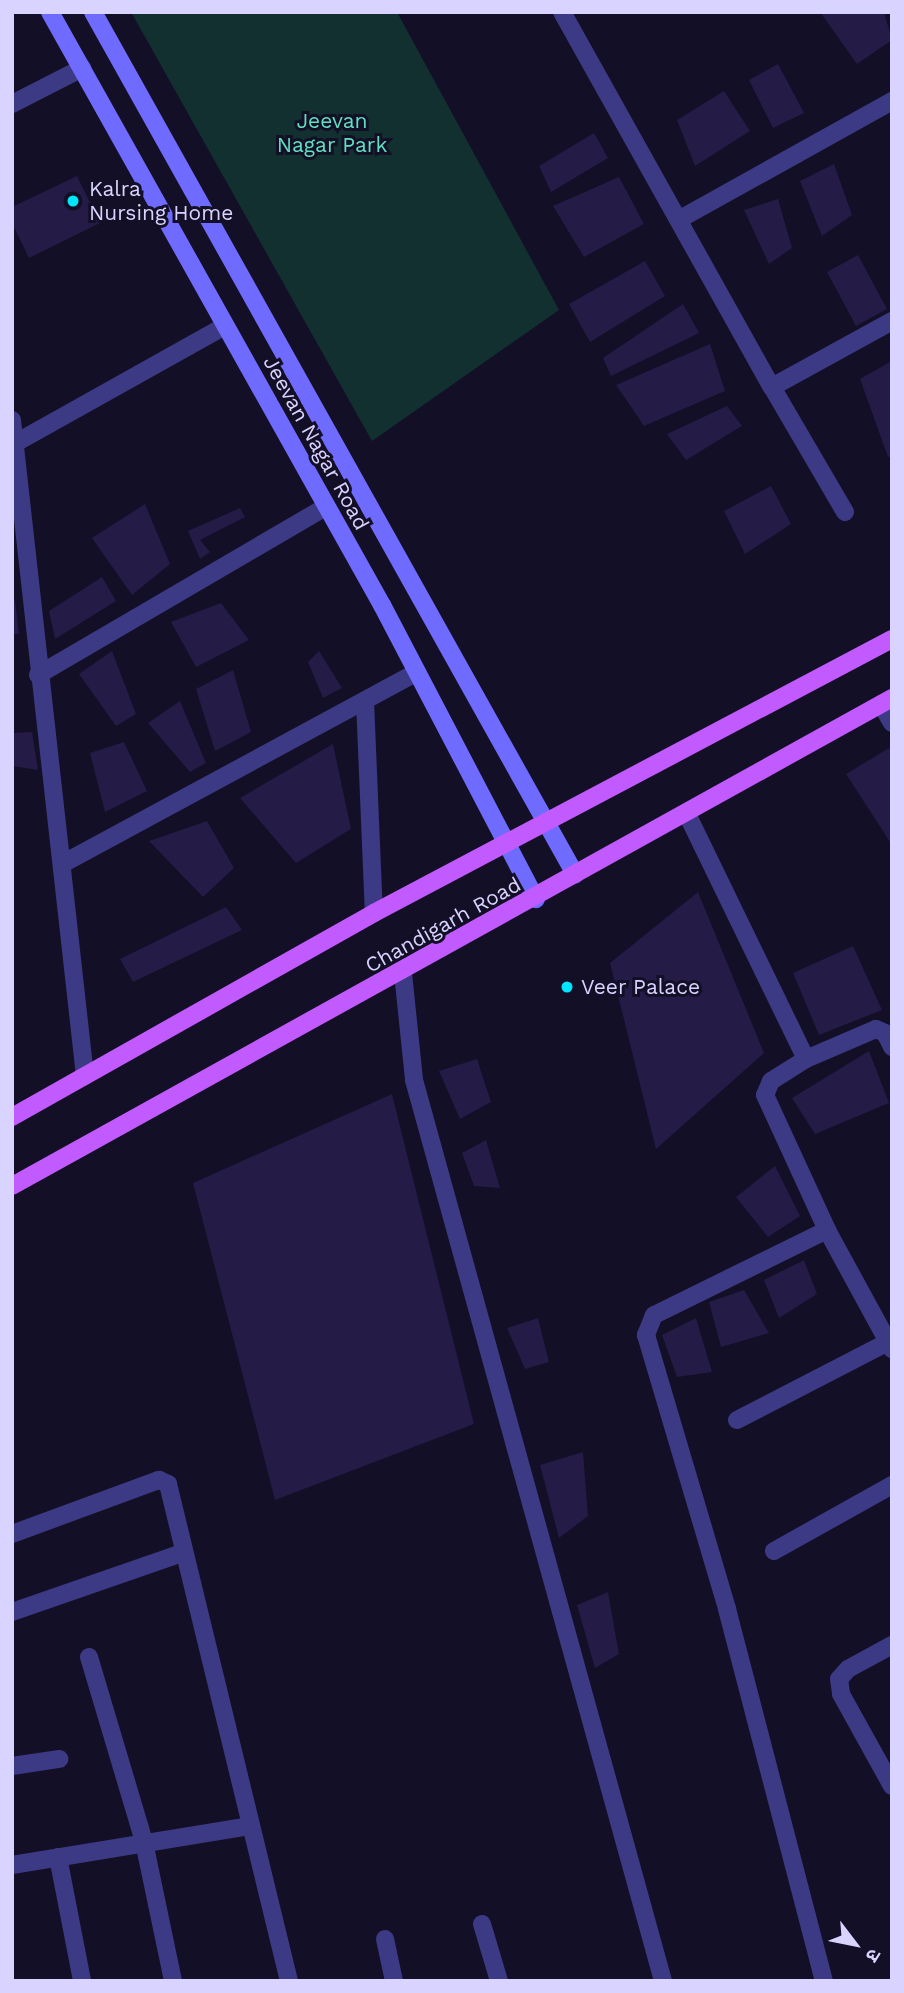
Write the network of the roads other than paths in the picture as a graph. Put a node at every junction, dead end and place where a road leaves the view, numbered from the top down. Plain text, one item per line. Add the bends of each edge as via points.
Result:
1 (50, 12) edge
2 (93, 12) edge
3 (562, 12) edge
4 (82, 68) junction
5 (892, 101) edge
6 (12, 104) edge
7 (680, 219) junction
8 (892, 321) edge
9 (225, 326) junction
10 (772, 387) junction
11 (12, 420) edge
12 (14, 444) edge
13 (326, 506) junction
14 (845, 512) dead end
15 (892, 639) edge
16 (417, 673) junction
17 (38, 675) junction
18 (365, 701) junction
19 (886, 701) edge
20 (892, 723) edge
21 (687, 814) junction
22 (547, 822) junction
23 (507, 843) junction
24 (64, 863) junction
25 (575, 874) junction
26 (536, 899) junction
27 (374, 913) junction
28 (402, 973) junction
29 (892, 1047) edge
30 (806, 1059) junction
31 (85, 1076) junction
32 (12, 1117) edge
33 (12, 1186) edge
34 (827, 1230) junction
35 (890, 1345) edge
36 (737, 1420) dead end
37 (892, 1485) edge
38 (12, 1534) edge
39 (774, 1551) dead end
40 (182, 1553) junction
41 (12, 1612) edge
42 (892, 1645) edge
43 (89, 1657) dead end
44 (59, 1759) dead end
45 (12, 1766) edge
46 (892, 1786) edge
47 (251, 1826) junction
48 (144, 1842) junction
49 (58, 1857) junction
50 (12, 1865) edge
51 (482, 1924) dead end
52 (385, 1939) dead end
53 (82, 1981) edge
54 (173, 1981) edge
55 (289, 1981) edge
56 (394, 1981) edge
57 (499, 1981) edge
58 (663, 1981) edge
59 (824, 1981) edge

1 - 4 street, Jeevan Nagar Road
2 - 22 street, Jeevan Nagar Road
3 - 7 street
4 - 6 street
4 - 9 street, Jeevan Nagar Road
5 - 7 street
7 - 10 street
8 - 10 street
9 - 12 street
9 - 13 street, Jeevan Nagar Road
10 - 14 street
11 - 12 street
12 - 17 street
13 - 16 street, Jeevan Nagar Road
13 - 17 street
15 - 22 main road, Chandigarh Road
16 - 18 street
16 - 23 street, Jeevan Nagar Road
17 - 24 street
18 - 24 street
18 - 27 street
19 - 20 street
19 - 21 main road, Chandigarh Road
21 - 25 main road, Chandigarh Road
21 - 30 street
22 - 23 main road, Chandigarh Road
22 - 25 street, Jeevan Nagar Road
23 - 26 street, Jeevan Nagar Road
23 - 27 main road, Chandigarh Road
24 - 31 street
25 - 26 main road, Chandigarh Road
26 - 28 main road, Chandigarh Road
27 - 31 main road, Chandigarh Road
28 - 33 main road, Chandigarh Road
28 - 58 street via 414,1080
29 - 30 street via 885,1033 876,1029
30 - 34 street via 771,1081 765,1096
31 - 32 main road, Chandigarh Road
34 - 35 street
34 - 59 street via 654,1315 646,1335 727,1609
35 - 36 street
37 - 39 street
38 - 40 street via 159,1480 169,1485
40 - 41 street
40 - 47 street
42 - 46 street via 848,1669 839,1679 841,1694
43 - 48 street
44 - 45 street
47 - 48 street
47 - 55 street
48 - 49 street
48 - 54 street
49 - 50 street
49 - 53 street
51 - 57 street
52 - 56 street

